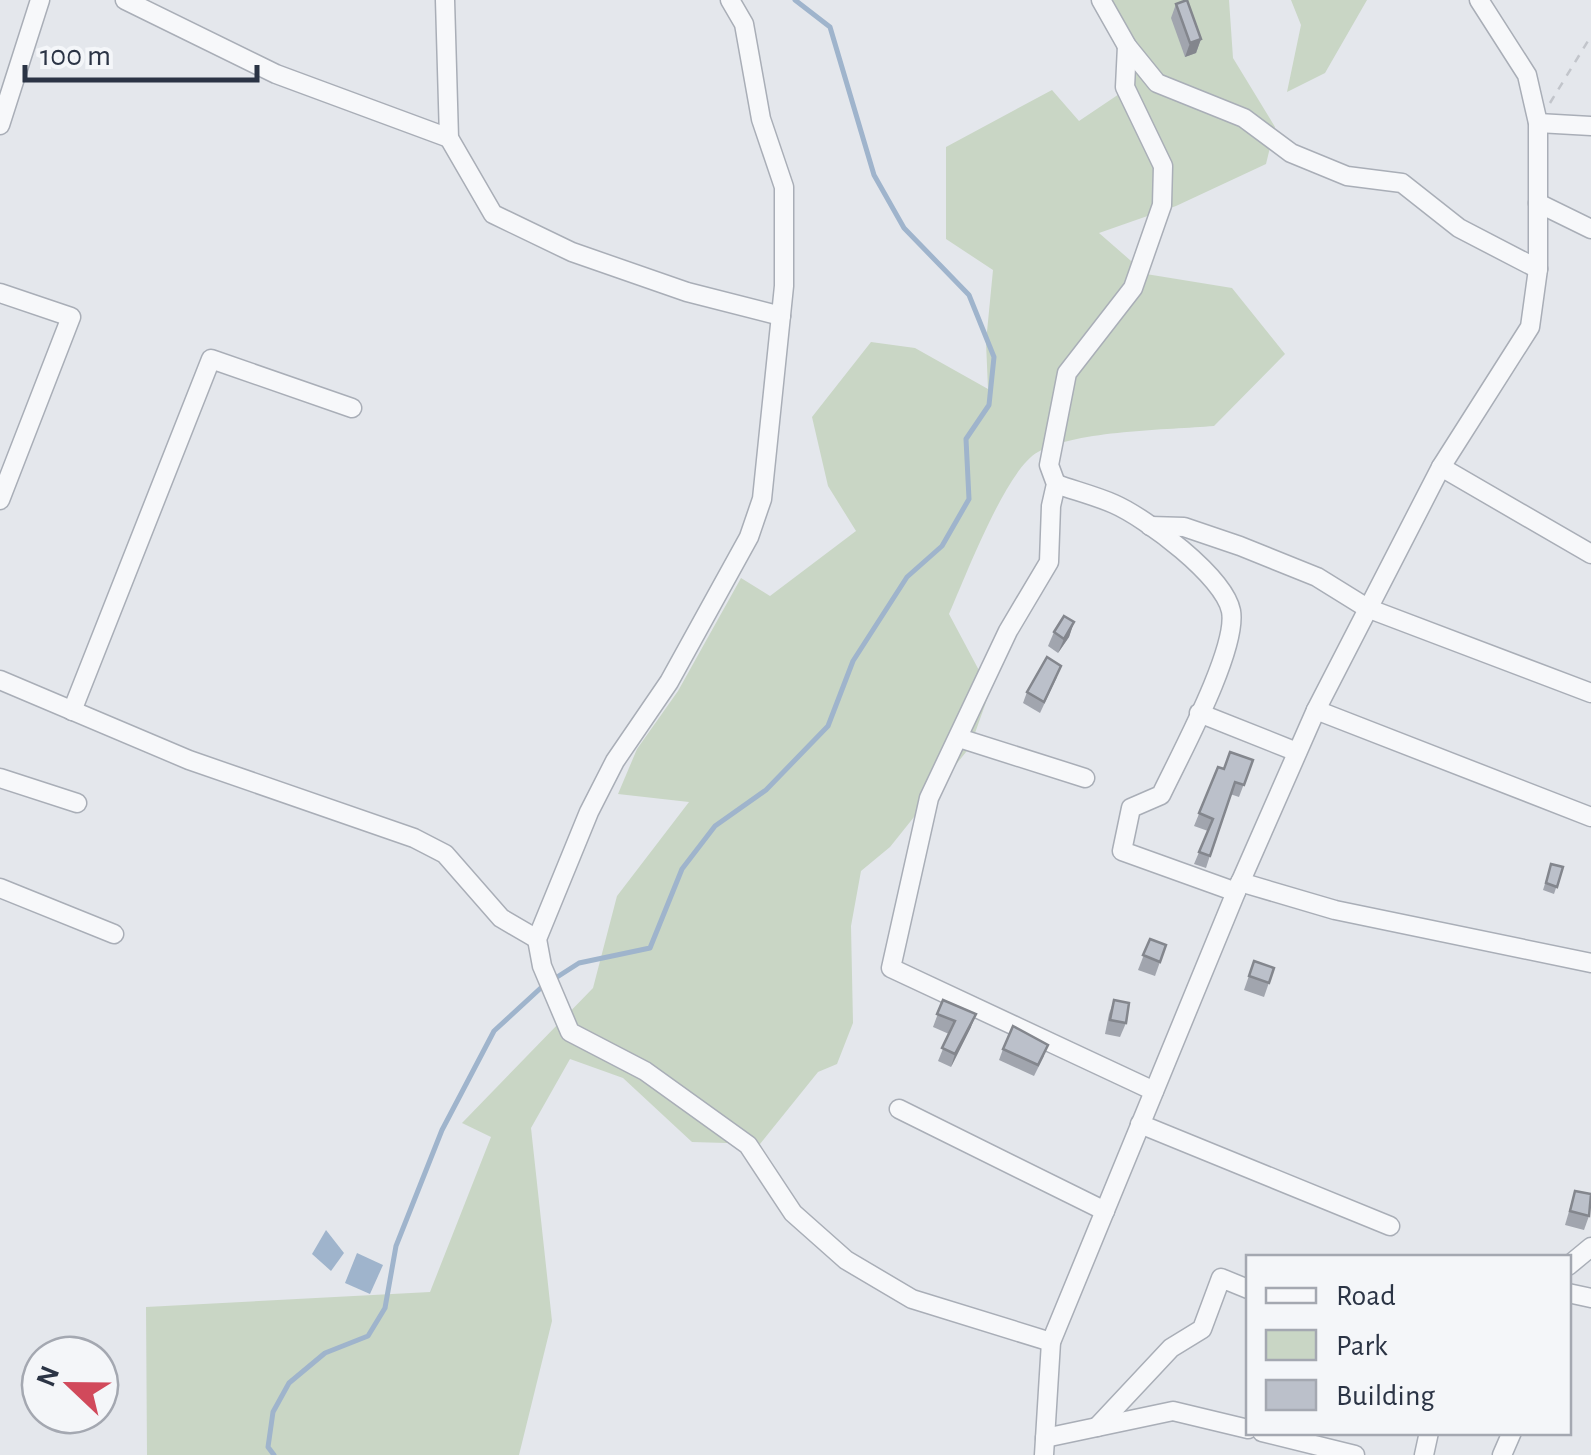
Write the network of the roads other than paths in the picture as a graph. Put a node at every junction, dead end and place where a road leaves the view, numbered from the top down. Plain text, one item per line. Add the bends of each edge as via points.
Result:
1 (40, 0) edge
2 (125, 0) edge
3 (446, 0) edge
4 (730, 0) edge
5 (1101, 0) edge
6 (1480, 0) edge
7 (1127, 46) junction
8 (1538, 123) junction
9 (0, 125) edge
10 (1591, 126) edge
11 (449, 138) junction
12 (1538, 203) junction
13 (1591, 229) edge
14 (1538, 269) junction
15 (0, 293) edge
16 (780, 316) junction
17 (352, 408) dead end
18 (1441, 468) junction
19 (1056, 484) junction
20 (0, 500) edge
21 (1150, 526) junction
22 (1591, 554) edge
23 (1368, 608) junction
24 (0, 680) edge
25 (1591, 693) edge
26 (1316, 710) junction
27 (72, 711) junction
28 (1199, 713) junction
29 (959, 738) junction
30 (1297, 752) junction
31 (0, 778) edge
32 (1084, 778) dead end
33 (77, 804) dead end
34 (1591, 816) edge
35 (1238, 886) junction
36 (0, 888) edge
37 (114, 934) dead end
38 (537, 939) junction
39 (1591, 963) edge
40 (1154, 1091) junction
41 (899, 1108) dead end
42 (1140, 1124) junction
43 (1105, 1211) junction
44 (1390, 1226) dead end
45 (1591, 1246) edge
46 (1571, 1263) edge
47 (1246, 1288) edge
48 (1051, 1342) junction
49 (1098, 1427) junction
50 (1246, 1429) edge
51 (1274, 1435) edge
52 (1044, 1446) edge
53 (1356, 1455) edge

1 - 9 street
2 - 11 street via 276,74
3 - 11 street
4 - 16 street via 744,24 761,118 784,187
5 - 7 street
6 - 8 street via 1527,75
7 - 14 street via 1158,83 1244,118 1291,153 1347,176 1402,184 1458,228
7 - 19 street via 1125,87 1163,166 1162,205 1133,288 1067,374 1049,465
8 - 10 street
8 - 12 street
11 - 16 street via 494,214 572,252
12 - 13 street
12 - 14 street
14 - 18 street via 1530,327
15 - 20 street via 70,317
16 - 38 street via 762,498 750,537 669,682 615,761
17 - 27 street via 212,360
18 - 22 street
18 - 23 street
19 - 21 street via 1116,505
19 - 29 street via 1049,562 1008,630
21 - 23 street via 1184,527 1240,546 1317,577
21 - 28 street via 1221,588 1231,612 1227,647
23 - 25 street
23 - 26 street
24 - 27 street
26 - 30 street
26 - 34 street
27 - 38 street via 189,760 414,838 446,854 502,918
28 - 30 street
28 - 35 street via 1161,795 1131,808 1122,851
29 - 32 street
29 - 40 street via 929,798 891,968
30 - 35 street
31 - 33 street
35 - 39 street
35 - 40 street
36 - 37 street
38 - 48 street via 570,1032 646,1071 748,1146 792,1213 846,1260 912,1299
40 - 42 street
41 - 43 street
42 - 43 street
42 - 44 street
43 - 48 street
45 - 46 street
47 - 49 street via 1221,1278 1202,1328 1170,1348
48 - 52 street
49 - 50 street via 1173,1411
49 - 52 street
51 - 53 street

